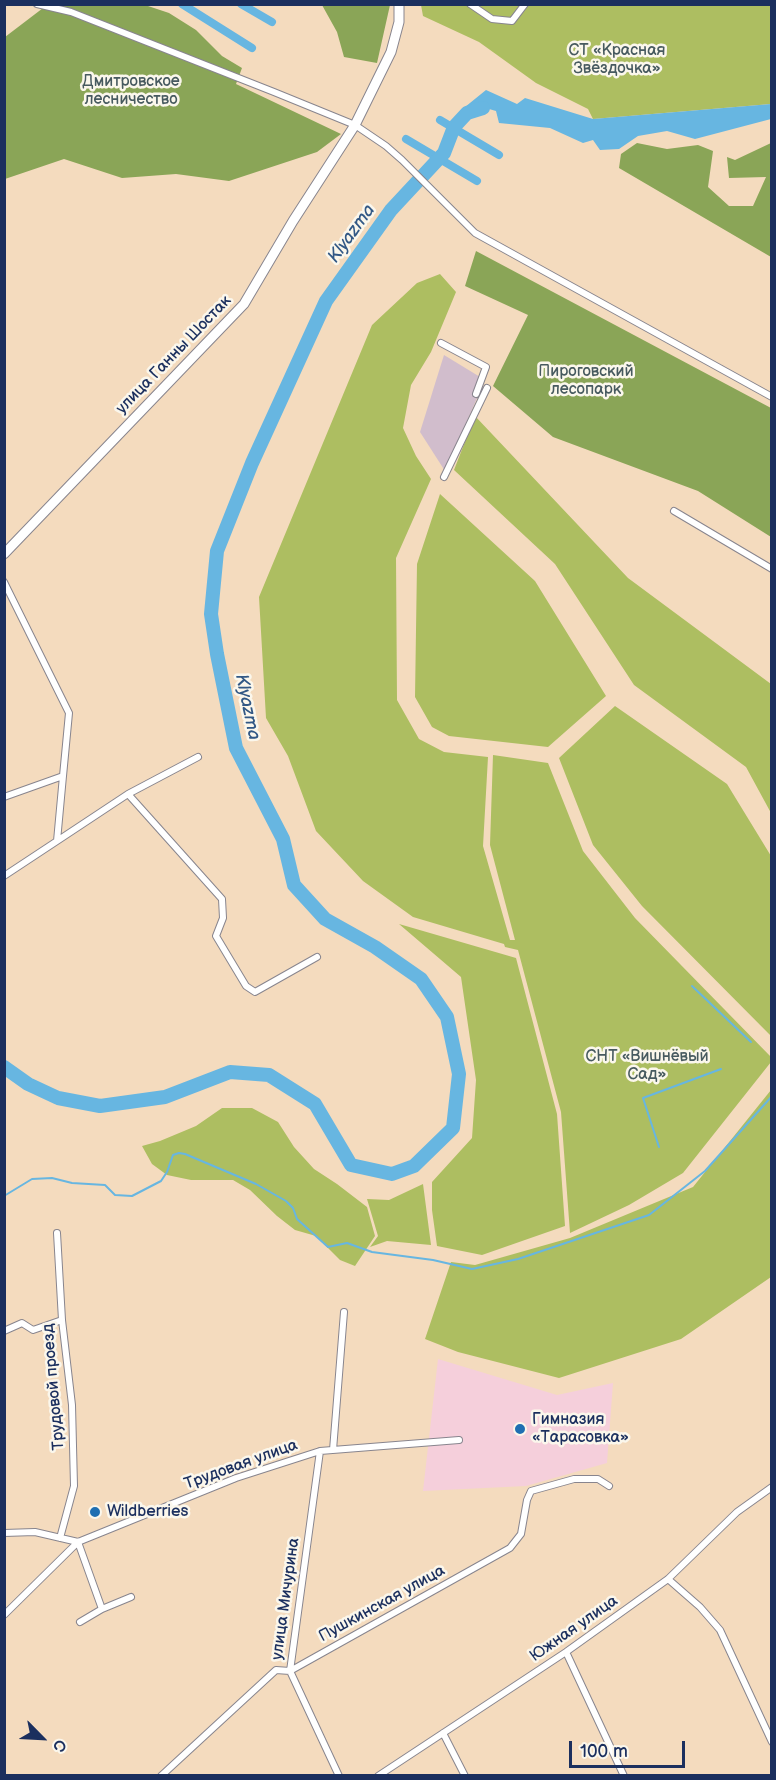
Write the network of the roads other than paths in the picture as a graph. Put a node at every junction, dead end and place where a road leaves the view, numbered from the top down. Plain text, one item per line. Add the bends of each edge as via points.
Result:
1 (37, 4) edge
2 (399, 4) edge
3 (470, 4) edge
4 (525, 4) edge
5 (355, 125) junction
6 (441, 343) dead end
7 (487, 388) dead end
8 (476, 394) dead end
9 (771, 397) edge
10 (444, 477) dead end
11 (674, 511) dead end
12 (4, 554) edge
13 (771, 569) edge
14 (4, 582) edge
15 (198, 757) dead end
16 (63, 776) junction
17 (128, 794) junction
18 (4, 798) edge
19 (57, 842) junction
20 (4, 876) edge
21 (317, 957) dead end
22 (57, 1233) dead end
23 (344, 1312) dead end
24 (62, 1320) junction
25 (4, 1331) edge
26 (459, 1440) dead end
27 (333, 1450) junction
28 (320, 1451) junction
29 (609, 1486) dead end
30 (771, 1487) edge
31 (4, 1533) edge
32 (60, 1538) junction
33 (78, 1542) junction
34 (668, 1579) junction
35 (131, 1597) dead end
36 (102, 1609) junction
37 (4, 1614) edge
38 (80, 1622) dead end
39 (566, 1652) junction
40 (290, 1671) junction
41 (769, 1732) edge
42 (443, 1733) junction
43 (771, 1742) edge
44 (161, 1776) edge
45 (339, 1776) edge
46 (378, 1776) edge
47 (465, 1776) edge
48 (624, 1776) edge

1 - 5 street via 71,12
2 - 5 main road, улица Ганны Шостак via 391,52
3 - 4 street via 492,19 512,21
5 - 9 street via 402,160 475,233
5 - 12 main road, улица Ганны Шостак via 244,304
6 - 8 street via 486,368
7 - 10 street
11 - 13 street
14 - 16 street via 69,713
15 - 17 street
16 - 18 street
16 - 19 street
17 - 19 street
17 - 21 street via 222,899 223,918 216,936 246,986 255,992
19 - 20 street
22 - 24 street, Трудовой проезд
23 - 27 street
24 - 25 street via 33,1330 22,1323
24 - 32 street, Трудовой проезд via 72,1405 74,1486
26 - 27 street, Трудовая улица
27 - 28 street, Трудовая улица
28 - 33 street, Трудовая улица via 236,1478
28 - 40 street, улица Мичурина
29 - 40 street, Пушкинская улица via 598,1479 574,1479 531,1491 521,1534 510,1548
30 - 34 street, Южная улица via 737,1512
31 - 32 street via 35,1532
32 - 33 street
33 - 36 street
33 - 37 street
34 - 39 street, Южная улица
34 - 41 street via 720,1630
35 - 36 street
36 - 38 street
39 - 42 street, Южная улица
39 - 48 street
40 - 44 street, Пушкинская улица via 276,1670
40 - 45 street, улица Мичурина
41 - 43 street
42 - 46 street, Южная улица
42 - 47 street

